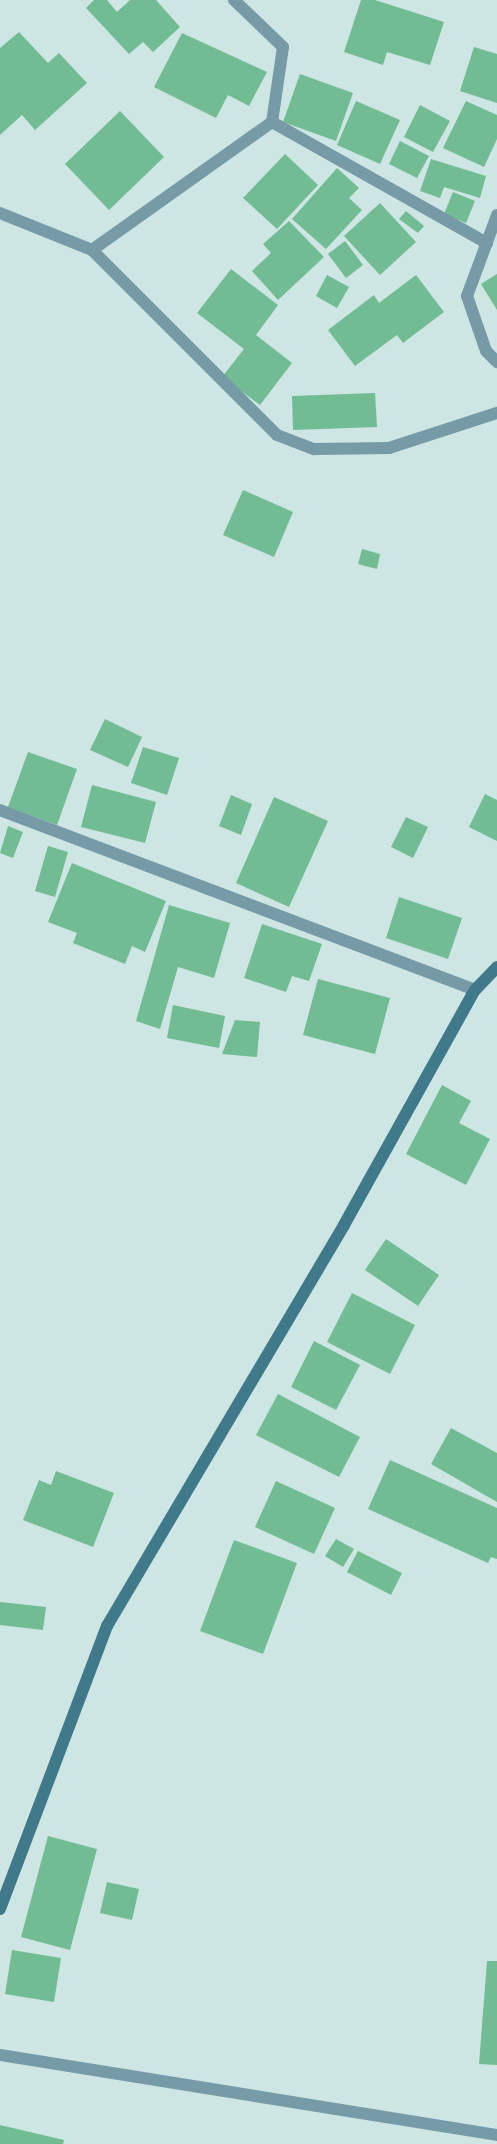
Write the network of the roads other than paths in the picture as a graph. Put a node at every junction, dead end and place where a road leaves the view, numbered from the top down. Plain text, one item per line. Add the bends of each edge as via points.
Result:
1 (234, 0) edge
2 (272, 122) junction
3 (0, 213) edge
4 (497, 215) edge
5 (487, 243) junction
6 (92, 250) junction
7 (497, 362) edge
8 (497, 413) edge
9 (0, 810) edge
10 (497, 967) edge
11 (475, 990) junction
12 (0, 1909) edge
13 (0, 2055) edge
14 (497, 2135) edge

1 - 2 street via 284,46
2 - 5 street
2 - 6 street
3 - 6 street
4 - 5 street
5 - 7 street via 467,296 486,351
6 - 8 street via 277,435 314,449 389,448
9 - 11 street
10 - 11 street
11 - 12 street via 344,1225 107,1626
13 - 14 street

